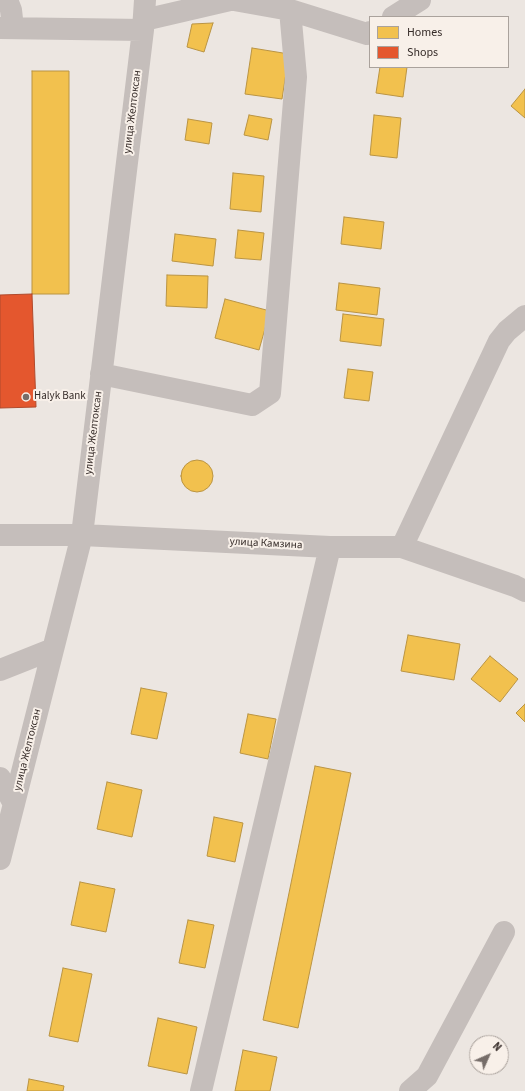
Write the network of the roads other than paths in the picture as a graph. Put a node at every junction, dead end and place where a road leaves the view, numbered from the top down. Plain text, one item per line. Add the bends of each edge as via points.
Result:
1 (8, 0) edge
2 (230, 0) edge
3 (234, 0) edge
4 (420, 0) edge
5 (290, 10) junction
6 (395, 16) edge
7 (144, 17) edge
8 (7, 28) edge
9 (369, 33) edge
10 (525, 316) edge
11 (101, 374) junction
12 (0, 535) edge
13 (82, 535) junction
14 (330, 547) junction
15 (402, 547) junction
16 (522, 585) edge
17 (53, 649) junction
18 (0, 670) edge
19 (0, 778) edge
20 (14, 804) junction
21 (0, 859) edge
22 (504, 932) dead end
23 (201, 1091) edge
24 (410, 1091) edge

1 - 8 street via 11,10
2 - 7 street
3 - 5 street
4 - 6 street
5 - 9 street
5 - 11 street via 296,77 270,393 252,405
7 - 8 street
7 - 11 street, улица Желтоксан
10 - 15 street via 499,341
11 - 13 street, улица Желтоксан
12 - 13 street, улица Камзина
13 - 14 street, улица Камзина
13 - 17 street, улица Желтоксан
14 - 15 street, улица Камзина
14 - 23 street
15 - 16 street, улица Камзина
17 - 18 street
17 - 20 street, улица Желтоксан
19 - 20 street
20 - 21 street, улица Желтоксан
22 - 24 street via 427,1076

